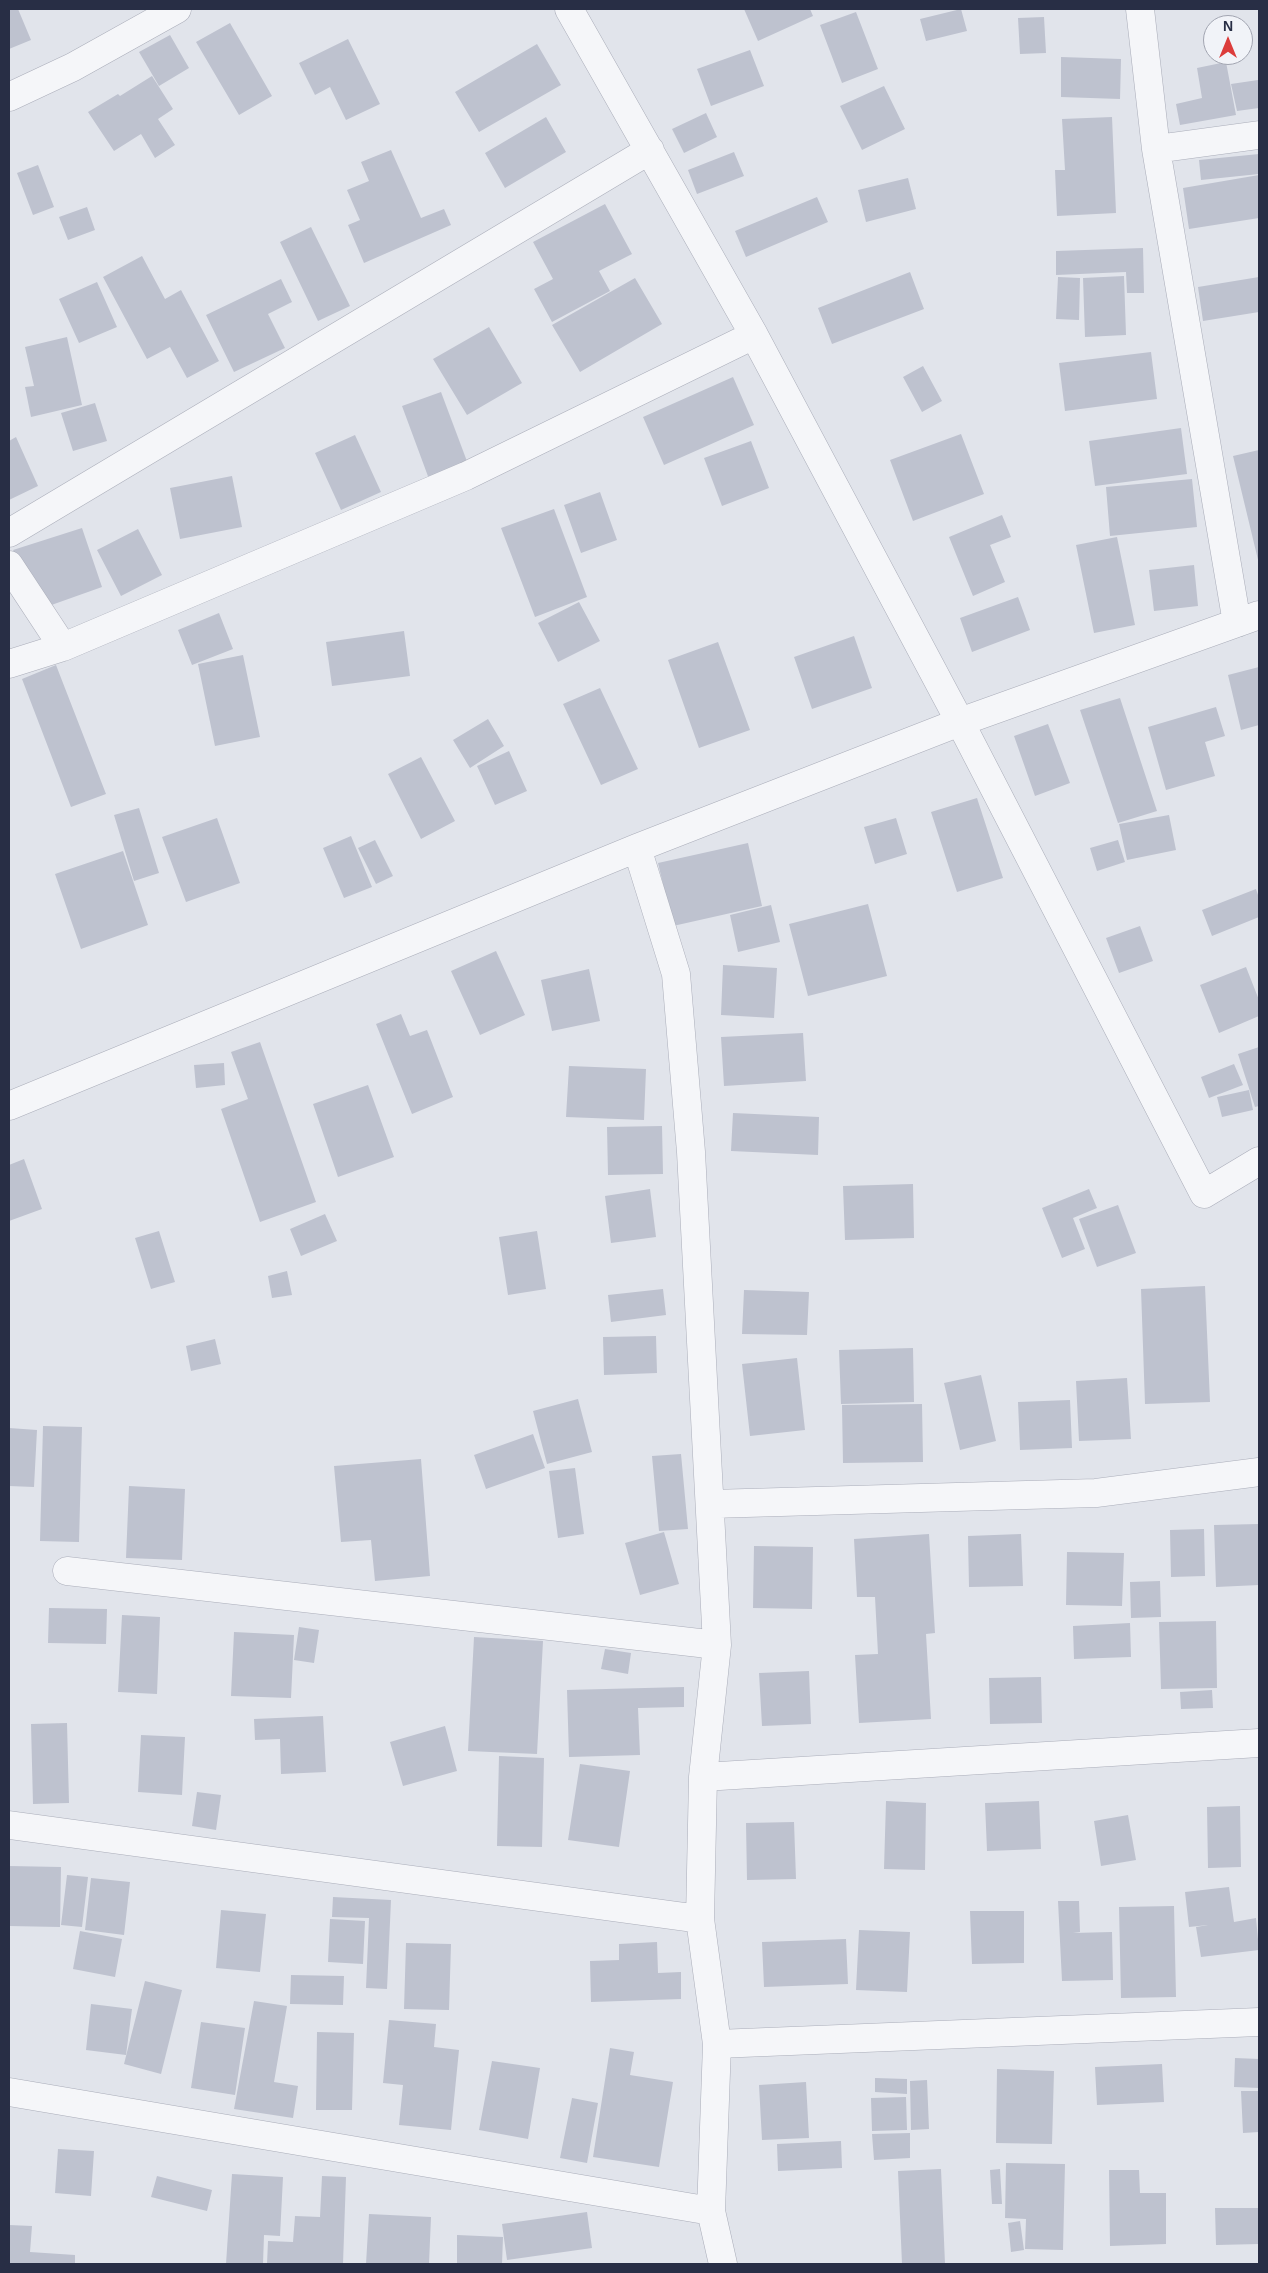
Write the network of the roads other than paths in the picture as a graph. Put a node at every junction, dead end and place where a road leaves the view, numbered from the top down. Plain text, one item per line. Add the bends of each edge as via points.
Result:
1 (177, 9) edge
2 (569, 9) edge
3 (1140, 9) edge
4 (9, 97) edge
5 (1259, 135) edge
6 (1156, 149) junction
7 (650, 150) junction
8 (754, 335) junction
9 (9, 533) edge
10 (9, 565) edge
11 (1248, 619) edge
12 (63, 647) junction
13 (9, 664) edge
14 (960, 722) junction
15 (637, 848) junction
16 (9, 1106) edge
17 (1259, 1161) edge
18 (1259, 1472) edge
19 (711, 1504) junction
20 (67, 1571) dead end
21 (717, 1645) junction
22 (1259, 1743) edge
23 (703, 1777) junction
24 (9, 1825) edge
25 (700, 1919) junction
26 (1259, 2022) edge
27 (717, 2044) junction
28 (9, 2092) edge
29 (711, 2211) junction
30 (723, 2264) edge

1 - 4 street via 73,67
2 - 7 street
3 - 6 street
5 - 6 street
6 - 11 street
7 - 8 street
7 - 9 street
8 - 12 street via 466,476
8 - 14 street
10 - 12 street
11 - 14 street
12 - 13 street
14 - 15 street
14 - 17 street via 1204,1194
15 - 16 street
15 - 19 street via 676,974 691,1152
18 - 19 street via 1096,1493
19 - 21 street
20 - 21 street
21 - 23 street
22 - 23 street
23 - 25 street
24 - 25 street
25 - 27 street
26 - 27 street
27 - 29 street
28 - 29 street
29 - 30 street

